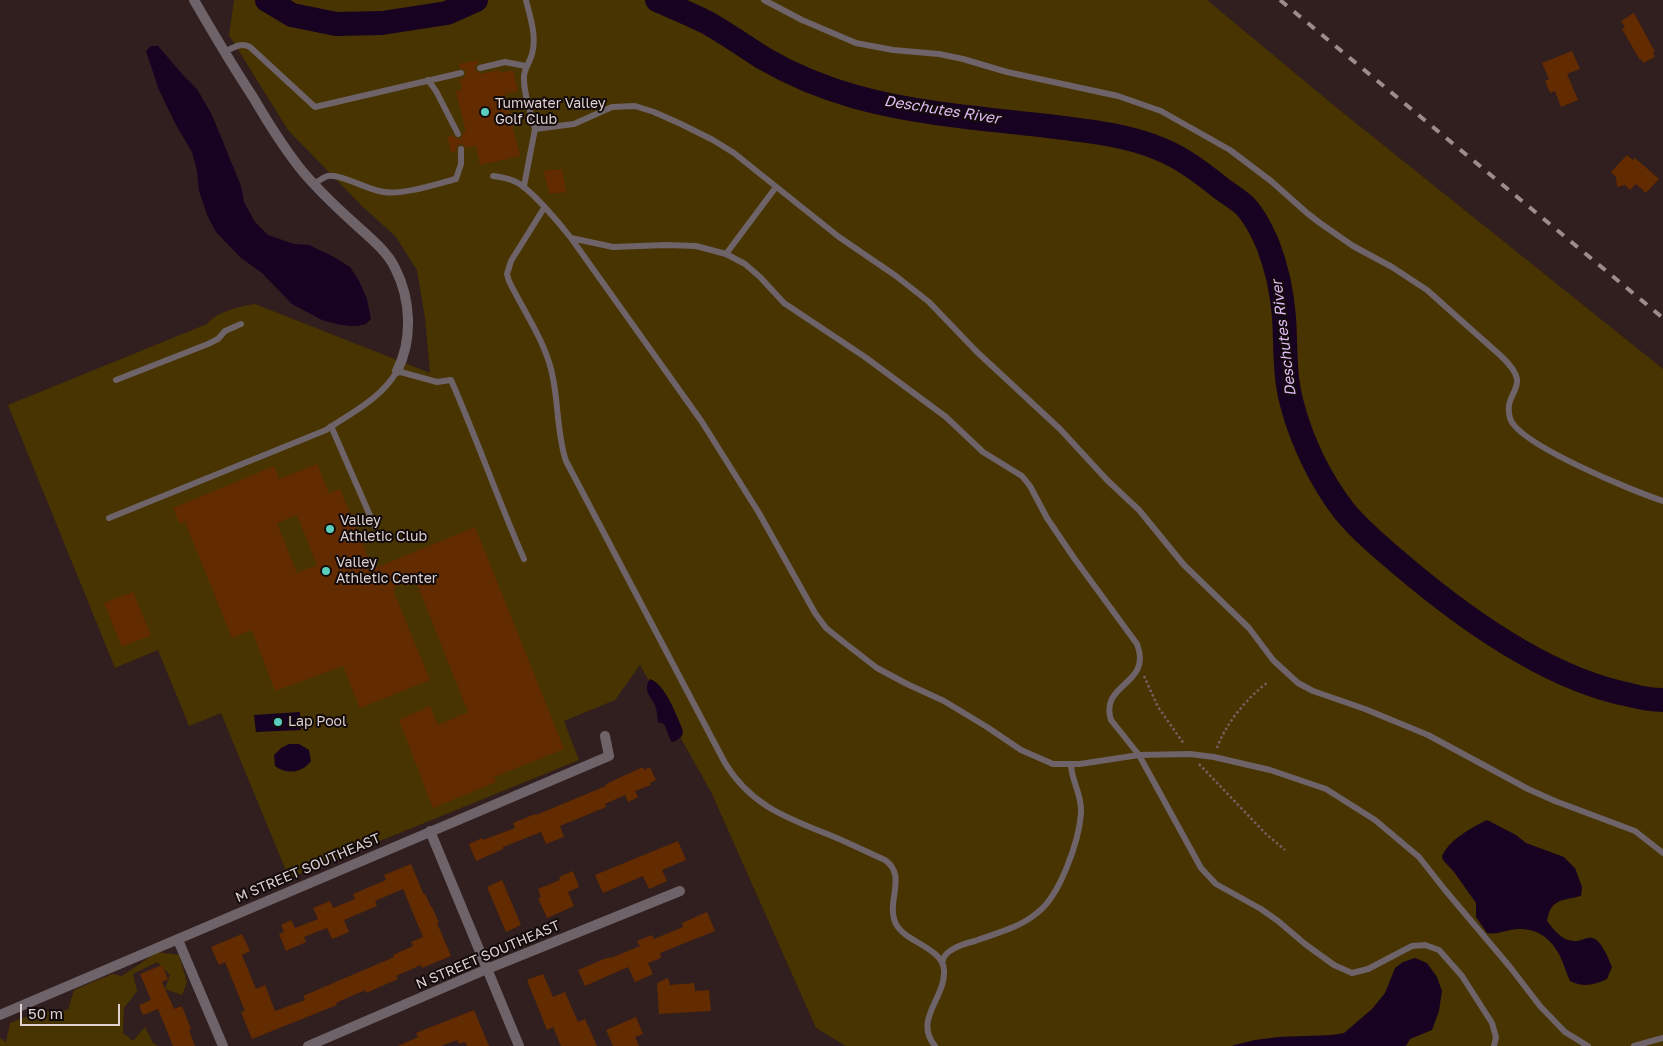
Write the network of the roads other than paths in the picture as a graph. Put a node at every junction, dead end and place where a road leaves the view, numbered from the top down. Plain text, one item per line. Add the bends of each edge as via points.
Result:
1 (194, 0) edge
2 (526, 0) edge
3 (764, 0) edge
4 (224, 52) junction
5 (526, 66) junction
6 (480, 68) dead end
7 (461, 72) dead end
8 (428, 80) junction
9 (535, 129) junction
10 (458, 134) dead end
11 (461, 149) dead end
12 (493, 176) dead end
13 (314, 184) junction
14 (524, 186) junction
15 (776, 187) junction
16 (544, 208) junction
17 (571, 238) junction
18 (726, 254) junction
19 (241, 324) dead end
20 (397, 371) junction
21 (116, 380) dead end
22 (331, 426) junction
23 (1663, 501) edge
24 (109, 518) dead end
25 (375, 527) dead end
26 (524, 559) dead end
27 (605, 736) dead end
28 (1139, 755) junction
29 (1071, 765) junction
30 (430, 831) junction
31 (1663, 853) edge
32 (680, 891) dead end
33 (178, 940) junction
34 (942, 963) junction
35 (487, 969) junction
36 (0, 1015) edge
37 (1663, 1038) edge
38 (223, 1046) edge
39 (308, 1046) edge
40 (519, 1046) edge
41 (935, 1046) edge
42 (1494, 1046) edge
43 (1588, 1046) edge
44 (1634, 1046) edge

1 - 4 street
2 - 5 lane via 534,38
3 - 23 lane via 856,43 963,59 1110,94 1161,111 1185,123 1230,150 1340,236 1427,290 1512,366 1517,377 1509,413 1513,424 1520,430 1586,470
4 - 8 lane via 238,45 250,47 315,107
4 - 13 street via 281,142
5 - 6 lane via 505,62
5 - 9 lane via 526,93
7 - 8 lane
8 - 10 lane
9 - 14 lane
9 - 15 lane via 574,124 612,107 635,106 713,140
11 - 13 lane via 456,179 398,192 384,192 335,176 325,177
12 - 14 lane
13 - 20 street via 381,249 400,278 408,326 407,345
14 - 16 lane
15 - 18 lane
15 - 31 lane via 930,302 1139,510 1184,565 1249,628 1273,660 1298,683 1428,735 1555,801 1636,831
16 - 17 lane
16 - 34 lane via 511,261 507,274 549,364 566,461 638,600 738,783 782,815 888,862 896,879 892,908 896,925
17 - 18 lane via 613,247 696,246
17 - 29 lane via 702,422 826,628 877,668 944,701 1021,750 1053,764
18 - 28 lane via 753,270 784,303 936,408 983,452 1026,480 1047,518 1137,644 1140,666 1113,696 1110,713
19 - 21 lane via 208,344
20 - 22 lane via 381,391
20 - 26 lane via 437,382 451,380
22 - 24 lane
22 - 25 lane
27 - 30 street, M STREET SOUTHEAST via 609,756
28 - 29 lane
28 - 42 lane via 1201,868 1216,884 1272,917 1334,965 1352,973 1368,969 1412,946 1425,945 1439,950 1462,976 1492,1023 1496,1037
28 - 43 lane via 1190,754 1270,770 1326,789 1375,820 1419,857 1540,1006 1565,1032
29 - 34 lane via 1080,798 1080,822 1065,871 1052,897 1031,918 1008,930 955,948 945,954
30 - 33 street, M STREET SOUTHEAST
30 - 35 street
32 - 35 street, N STREET SOUTHEAST
33 - 36 street, M STREET SOUTHEAST
33 - 38 street
34 - 41 lane via 943,980 930,1011 928,1026 928,1036
35 - 39 street, N STREET SOUTHEAST
35 - 40 street
37 - 44 lane

